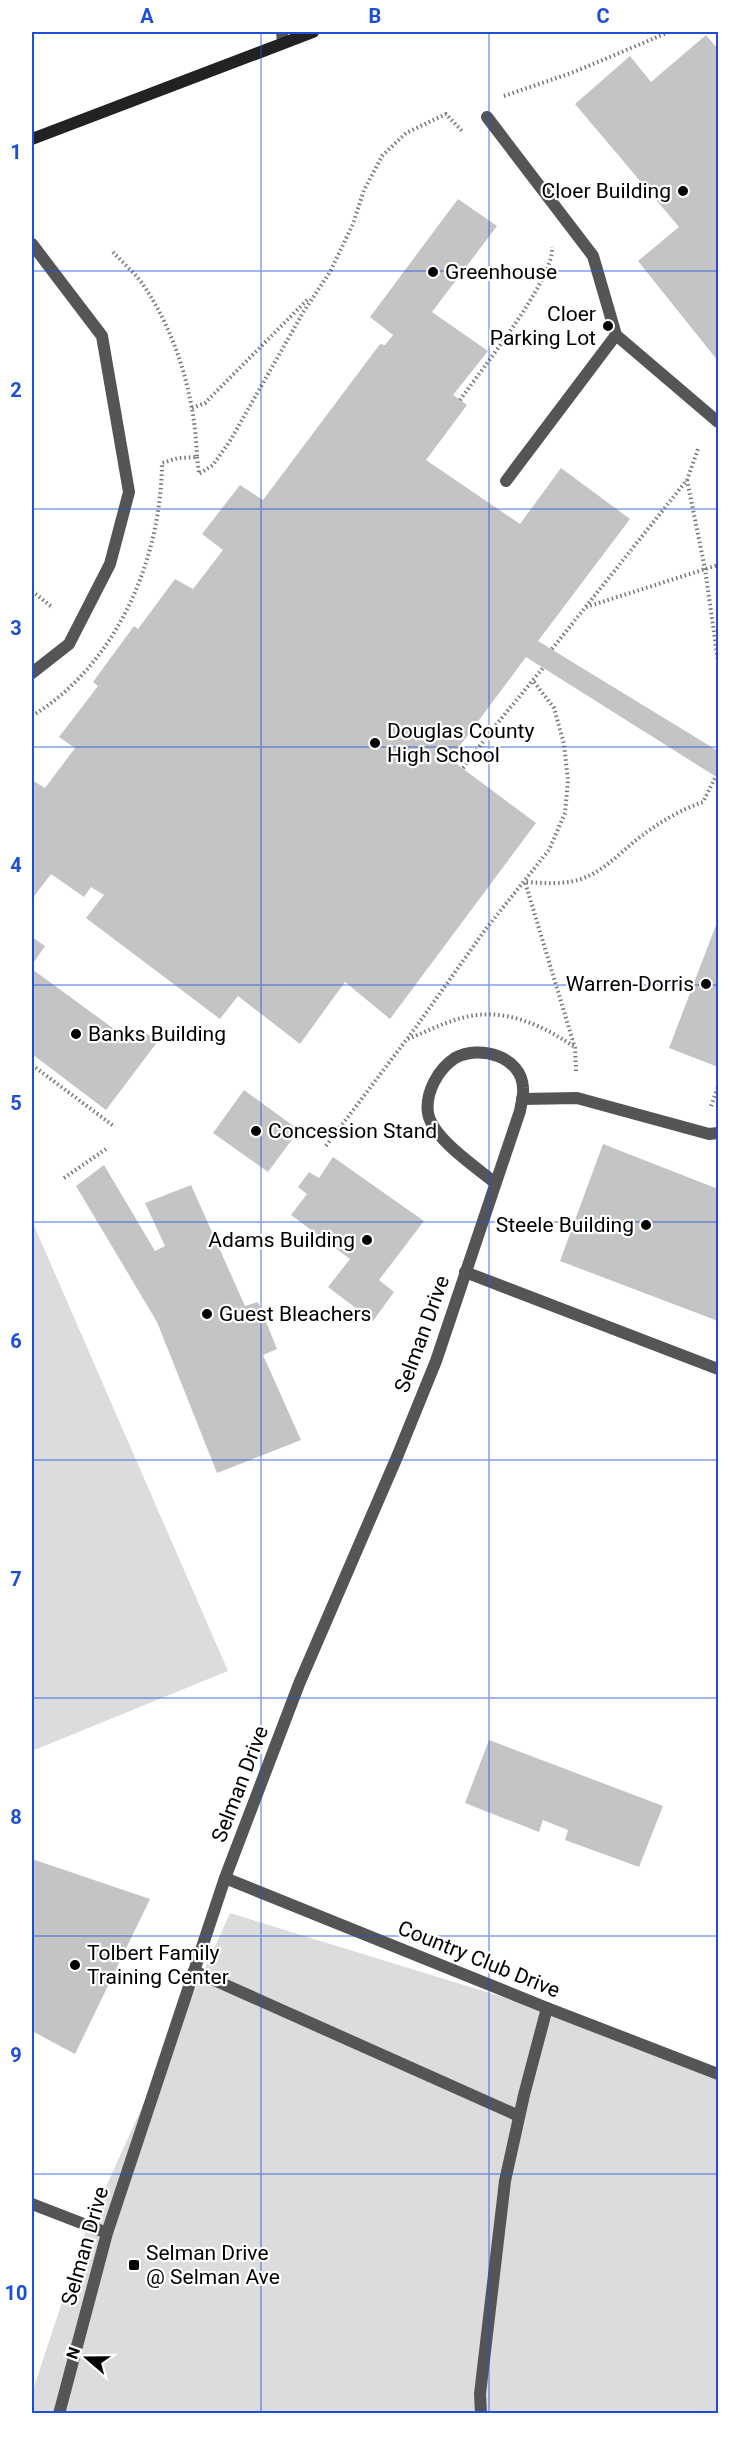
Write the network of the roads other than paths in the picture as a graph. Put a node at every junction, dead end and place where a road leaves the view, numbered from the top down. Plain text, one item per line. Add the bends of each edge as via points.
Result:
1 (313, 32) edge
2 (283, 37) edge
3 (487, 117) dead end
4 (32, 139) edge
5 (32, 243) edge
6 (616, 335) junction
7 (718, 422) edge
8 (506, 482) dead end
9 (32, 673) edge
10 (522, 1099) junction
11 (718, 1133) edge
12 (494, 1182) junction
13 (465, 1272) junction
14 (718, 1369) edge
15 (225, 1878) junction
16 (194, 1971) junction
17 (548, 2008) junction
18 (718, 2074) edge
19 (519, 2116) junction
20 (32, 2204) edge
21 (107, 2233) junction
22 (59, 2414) edge
23 (481, 2414) edge

1 - 2 main road
2 - 4 main road
3 - 6 street via 593,256
5 - 9 street via 102,336 129,492 110,564 69,644
6 - 7 street
6 - 8 street
10 - 11 street via 577,1098 709,1134
10 - 12 street, Selman Drive
10 - 12 street, Selman Drive via 524,1086 516,1066 502,1056 479,1053 456,1058 436,1077 430,1094 428,1114 436,1131
12 - 13 street, Selman Drive
13 - 14 street
13 - 15 street, Selman Drive via 429,1377 299,1684
15 - 16 street, Selman Drive
15 - 17 street, Country Club Drive
16 - 19 street
16 - 21 street, Selman Drive
17 - 18 street, Country Club Drive
17 - 19 street
19 - 23 street via 502,2205
20 - 21 street
21 - 22 street, Selman Drive

